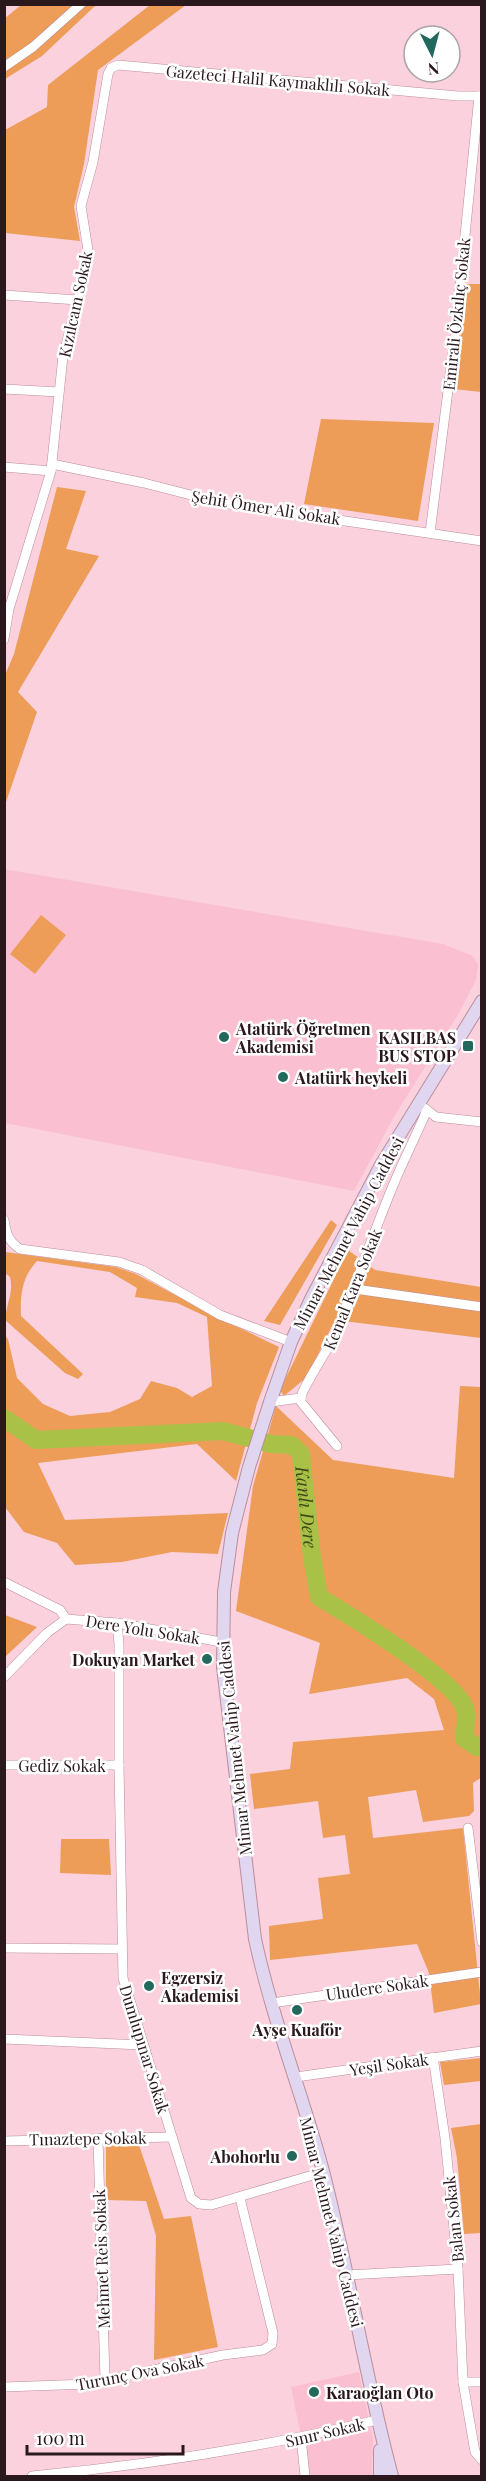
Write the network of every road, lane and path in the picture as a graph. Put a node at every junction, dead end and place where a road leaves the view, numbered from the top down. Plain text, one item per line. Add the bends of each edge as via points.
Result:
1 (81, 4) edge
2 (4, 67) edge
3 (111, 68) joint
4 (480, 96) edge
5 (4, 295) edge
6 (78, 300) junction
7 (4, 389) edge
8 (59, 392) junction
9 (4, 467) edge
10 (51, 467) junction
11 (430, 533) junction
12 (482, 541) edge
13 (7, 609) edge
14 (4, 639) edge
15 (482, 1001) edge
16 (423, 1107) junction
17 (482, 1122) edge
18 (4, 1220) edge
19 (355, 1289) junction
20 (482, 1307) edge
21 (291, 1342) junction
22 (301, 1398) junction
23 (270, 1402) junction
24 (337, 1446) dead end
25 (4, 1582) edge
26 (66, 1619) junction
27 (117, 1623) junction
28 (221, 1641) junction
29 (4, 1677) edge
30 (4, 1765) edge
31 (118, 1765) junction
32 (468, 1828) dead end
33 (482, 1942) edge
34 (4, 1948) edge
35 (121, 1949) junction
36 (482, 1972) edge
37 (272, 2003) junction
38 (4, 2039) edge
39 (142, 2045) junction
40 (482, 2051) edge
41 (433, 2057) junction
42 (296, 2077) junction
43 (172, 2137) junction
44 (98, 2138) junction
45 (4, 2141) edge
46 (323, 2172) junction
47 (240, 2198) junction
48 (458, 2269) junction
49 (347, 2276) junction
50 (105, 2380) junction
51 (464, 2382) junction
52 (482, 2382) edge
53 (4, 2387) edge
54 (378, 2425) junction
55 (301, 2438) junction
56 (482, 2460) edge
57 (32, 2476) edge
58 (305, 2476) edge
59 (380, 2476) edge
60 (392, 2476) edge

1 - 2 street
3 - 4 street, Gazeteci Halil Kaymaklılı Sokak via 118,65
3 - 6 street, Kızılcam Sokak via 81,206 88,250
4 - 11 street, Emirali Özkılıç Sokak
5 - 6 street
6 - 8 street, Kızılcam Sokak via 63,356
7 - 8 street
8 - 10 street, Kızılcam Sokak
9 - 10 street, Şehit Ömer Ali Sokak
10 - 11 street, Şehit Ömer Ali Sokak via 144,483 222,503
10 - 13 street, Kızılcam Sokak
11 - 12 street, Şehit Ömer Ali Sokak
13 - 14 street, Kızılcam Sokak
15 - 16 main road, Mimar Mehmet Vahip Caddesi
16 - 17 street via 436,1117
16 - 19 street, Kemal Kara Sokak
16 - 21 main road, Mimar Mehmet Vahip Caddesi via 361,1202
18 - 21 street via 6,1234 20,1249 119,1262 142,1270 220,1315
19 - 20 street
19 - 22 street, Kemal Kara Sokak via 327,1353 301,1391
21 - 23 main road, Mimar Mehmet Vahip Caddesi
22 - 23 street
22 - 24 street
23 - 28 main road, Mimar Mehmet Vahip Caddesi via 232,1533
25 - 26 street, Dere Yolu Sokak via 60,1610
26 - 27 street, Dere Yolu Sokak
26 - 29 street
27 - 28 street, Dere Yolu Sokak
27 - 31 street, Dumlupınar Sokak
28 - 37 main road, Mimar Mehmet Vahip Caddesi via 255,1940
30 - 31 street, Gediz Sokak
31 - 35 street, Dumlupınar Sokak
32 - 33 street
34 - 35 street
35 - 39 street, Dumlupınar Sokak via 123,1978
36 - 37 street, Uludere Sokak
37 - 42 main road, Mimar Mehmet Vahip Caddesi
38 - 39 street
39 - 43 street, Dumlupınar Sokak
40 - 41 street, Yeşil Sokak
41 - 42 street, Yeşil Sokak
41 - 48 street, Balan Sokak
42 - 46 main road, Mimar Mehmet Vahip Caddesi
43 - 44 street, Tınaztepe Sokak
43 - 47 street, Dumlupınar Sokak via 191,2198 199,2204 211,2205
44 - 45 street, Tınaztepe Sokak
44 - 50 street, Mehmet Reis Sokak
46 - 47 street
46 - 49 main road, Mimar Mehmet Vahip Caddesi
47 - 50 street, Turunç Ova Sokak via 273,2333 272,2344 263,2350
48 - 49 street
48 - 51 street, Balan Sokak
49 - 54 main road, Mimar Mehmet Vahip Caddesi
50 - 53 street, Turunç Ova Sokak
51 - 52 street
51 - 56 street, Balan Sokak via 475,2452
54 - 55 street, Sınır Sokak
54 - 59 main road, Mimar Mehmet Vahip Caddesi
54 - 60 main road, Mimar Mehmet Vahip Caddesi
55 - 57 street, Sınır Sokak via 89,2471
55 - 58 street

